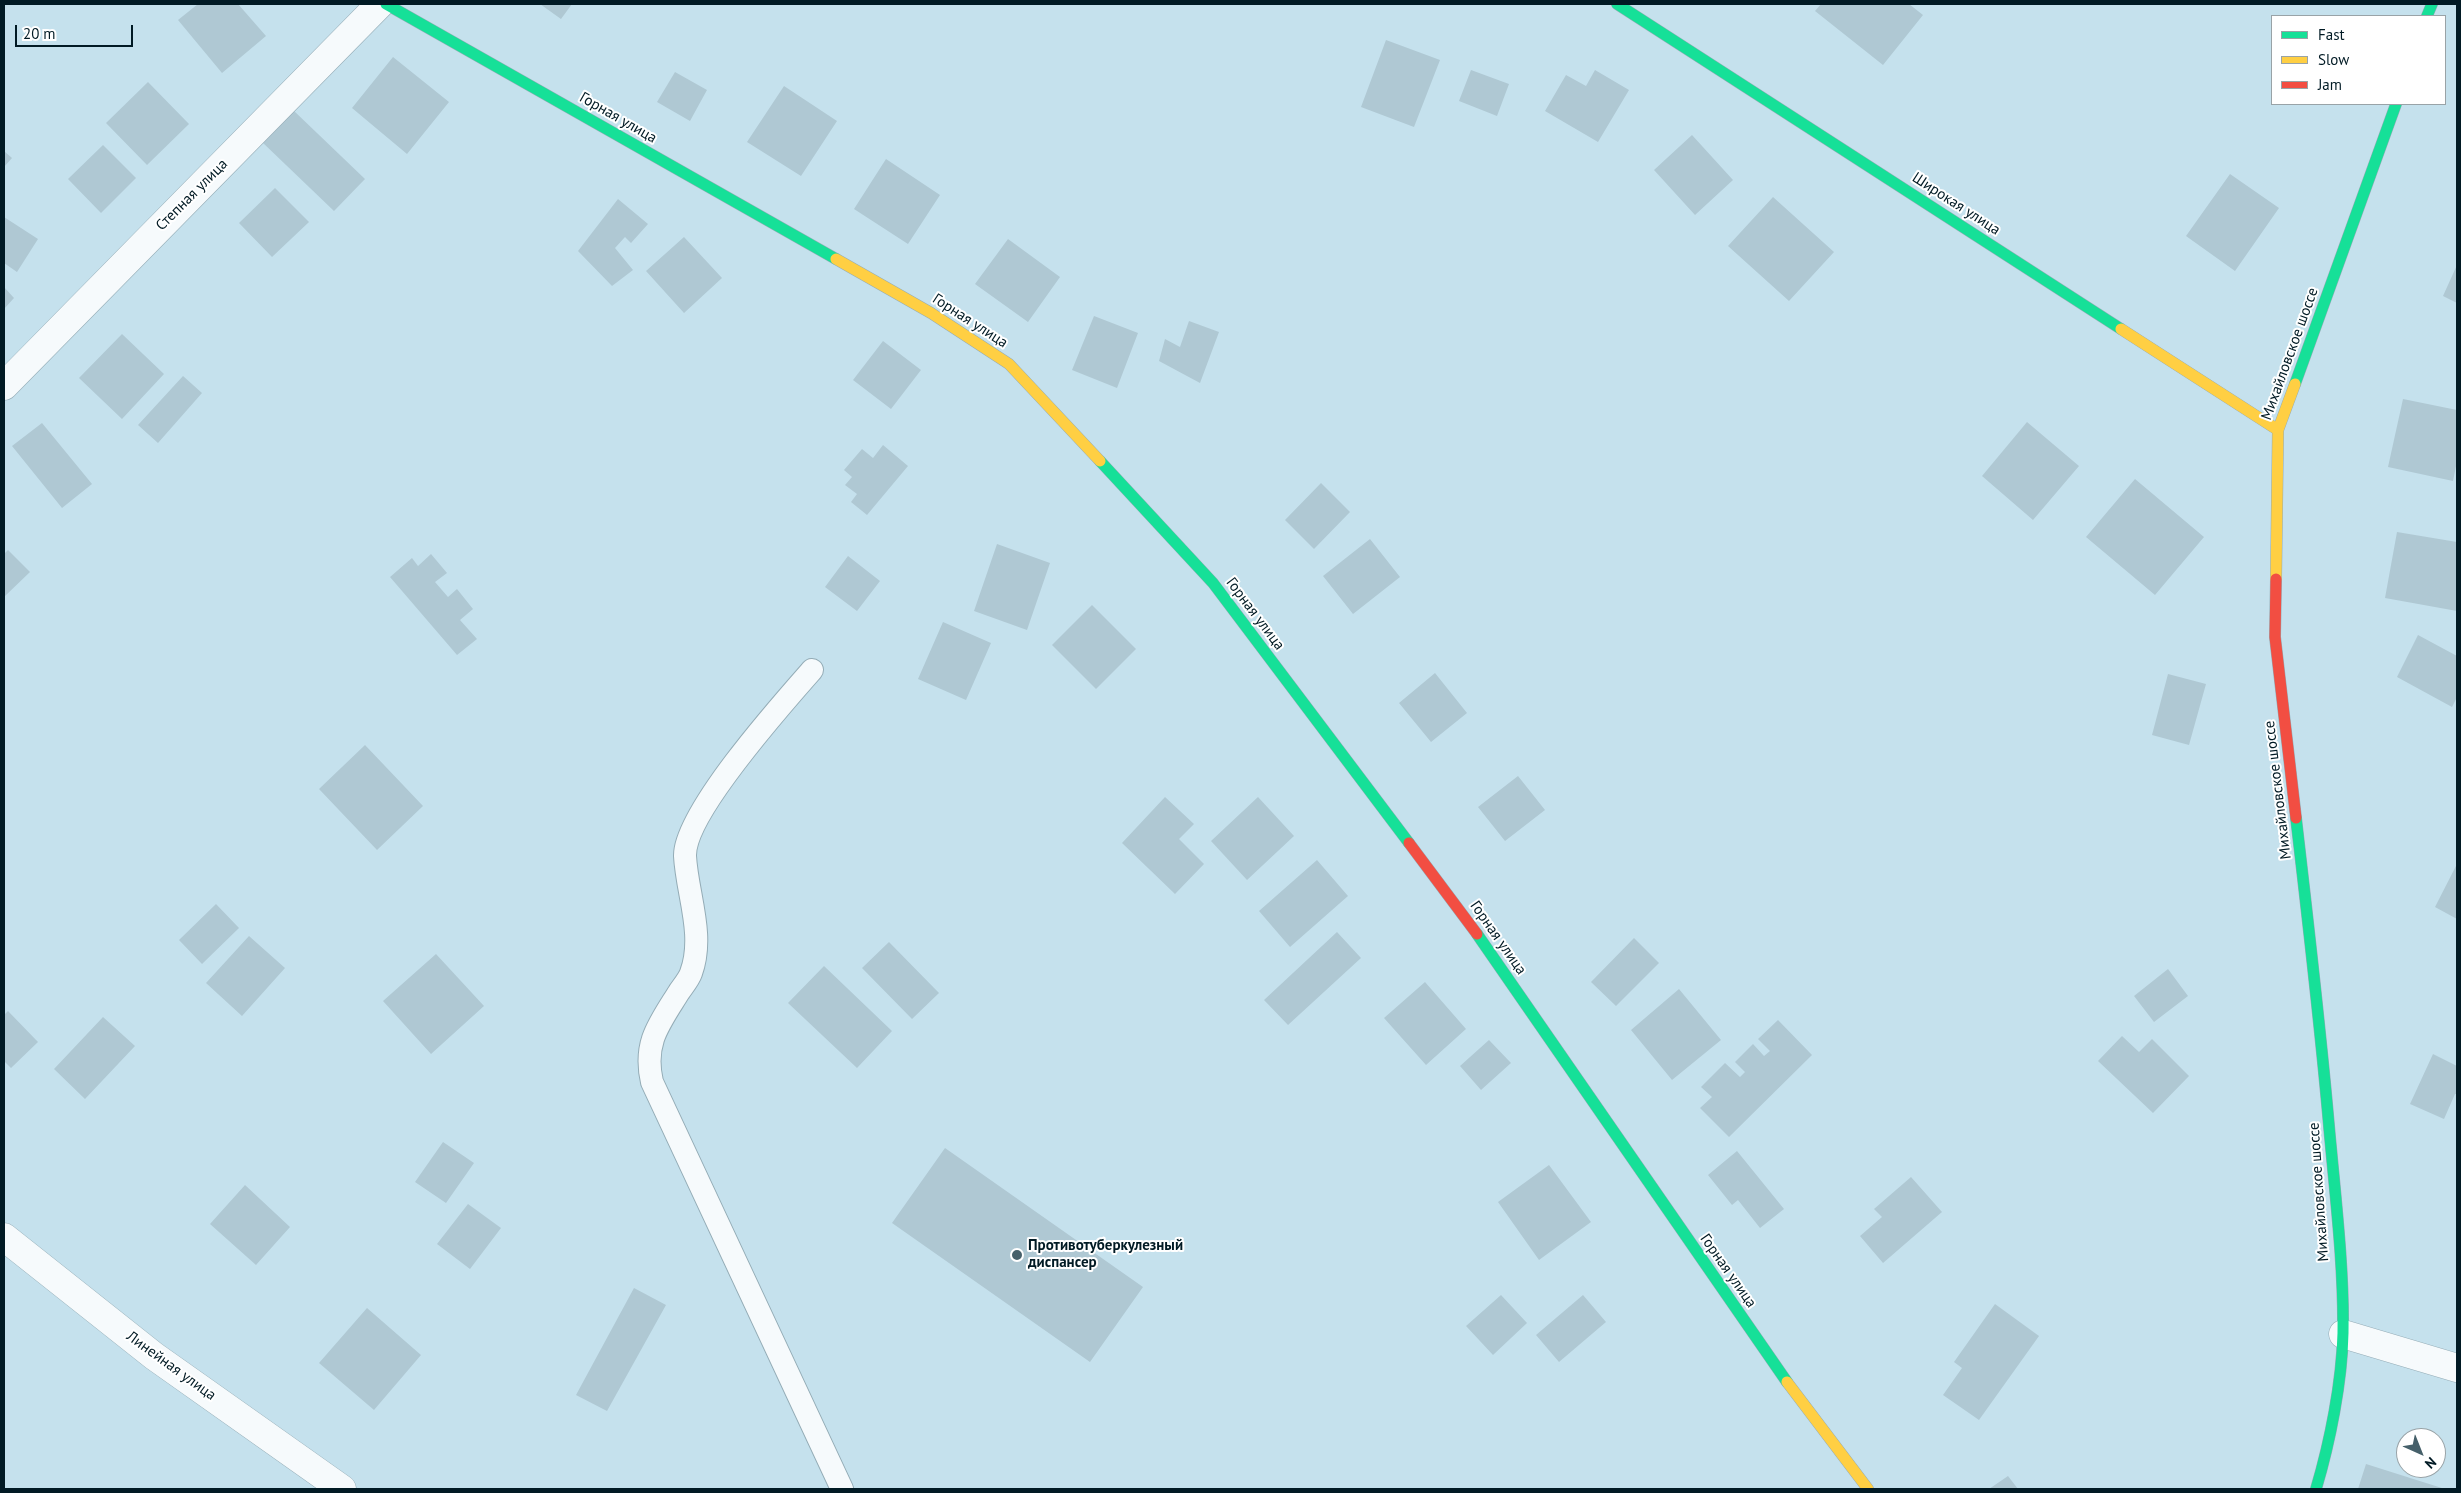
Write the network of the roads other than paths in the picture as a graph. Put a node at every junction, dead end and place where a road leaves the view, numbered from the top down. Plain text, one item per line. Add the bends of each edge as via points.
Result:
1 (380, 4) edge
2 (386, 4) edge
3 (1617, 4) edge
4 (2396, 105) edge
5 (4, 386) edge
6 (2278, 430) junction
7 (812, 670) dead end
8 (4, 1237) edge
9 (2343, 1334) junction
10 (2457, 1368) edge
11 (342, 1489) edge
12 (842, 1489) edge
13 (1868, 1489) edge
14 (2316, 1489) edge

1 - 5 street, Степная улица
2 - 13 street, Горная улица via 931,313 1009,364 1213,583 1464,915 1772,1362
3 - 6 street, Широкая улица
4 - 6 street, Михайловское шоссе
6 - 9 street, Михайловское шоссе via 2275,637 2318,1003 2336,1201
7 - 12 lane via 758,731 694,823 685,854 697,938 691,973 654,1032 648,1062 652,1082
8 - 11 street, Линейная улица via 154,1356
9 - 10 street
9 - 14 street, Михайловское шоссе via 2326,1456

